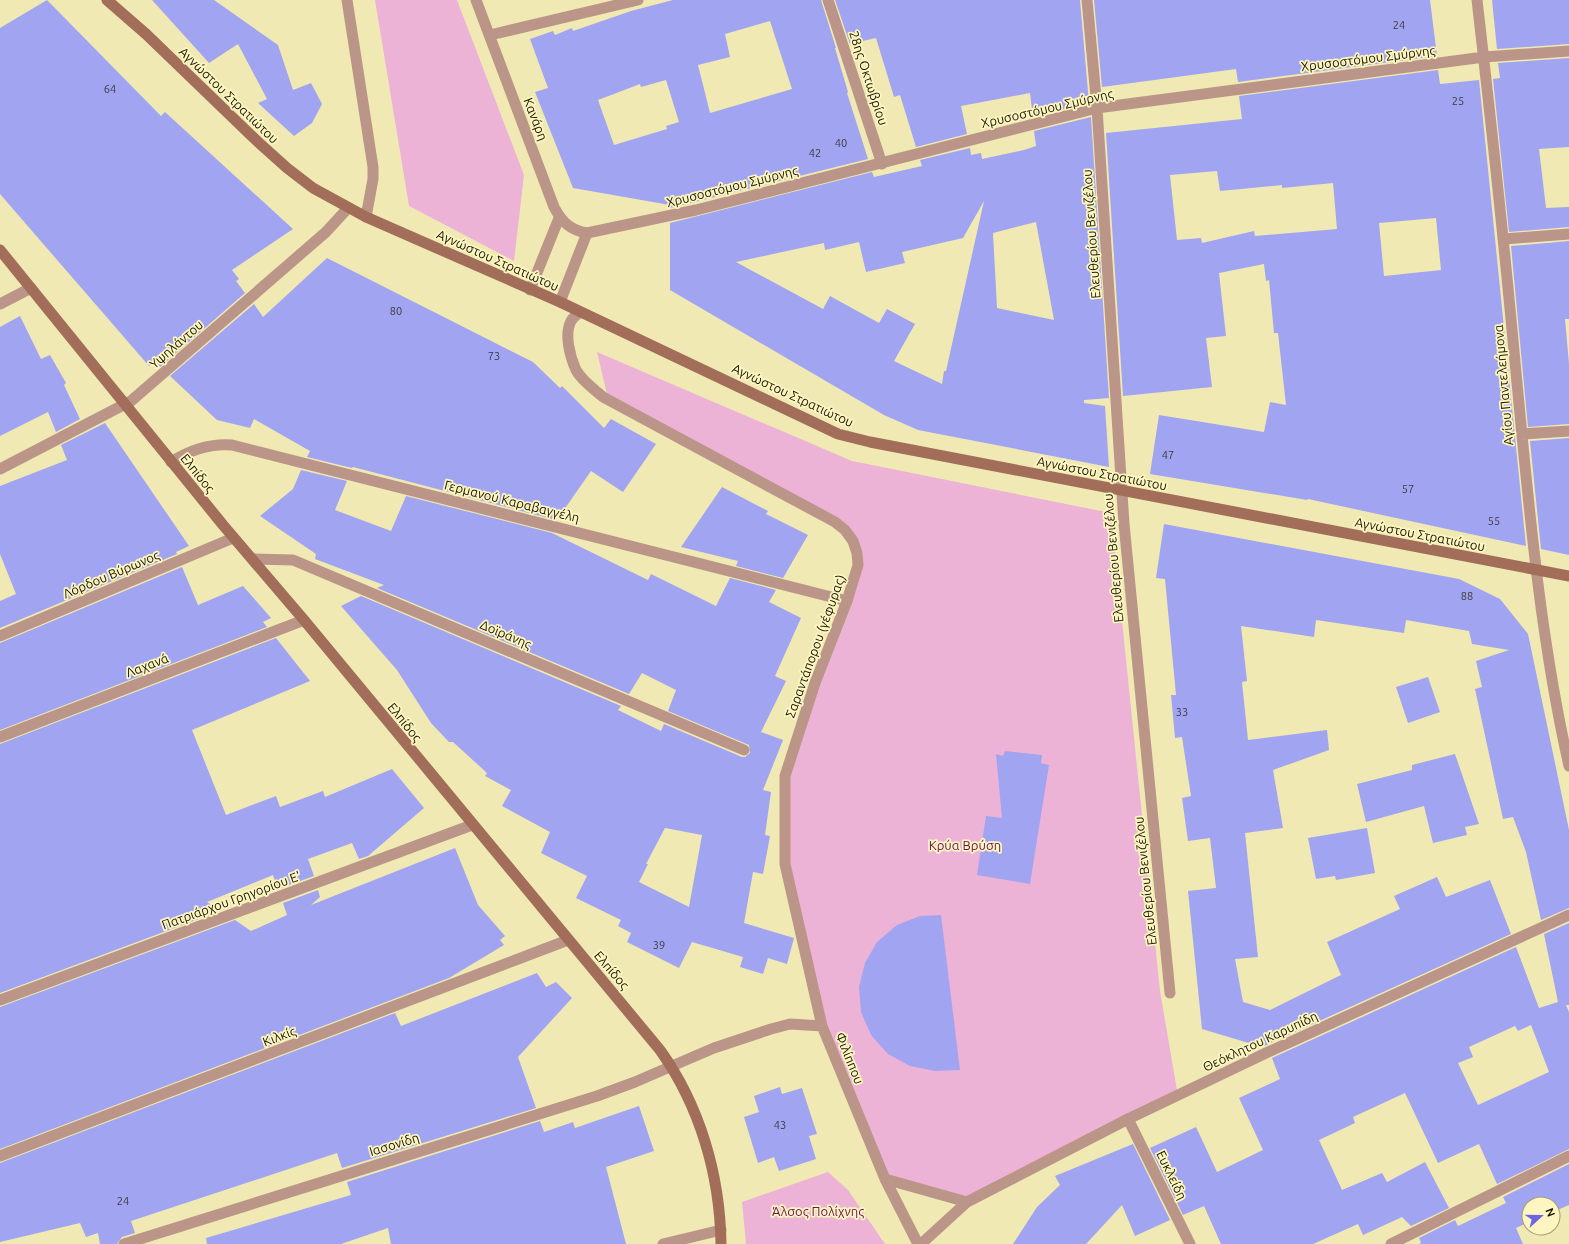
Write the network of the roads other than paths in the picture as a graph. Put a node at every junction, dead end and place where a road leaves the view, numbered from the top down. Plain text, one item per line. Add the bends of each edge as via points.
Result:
1 (107, 0) edge
2 (347, 0) edge
3 (476, 0) edge
4 (638, 0) edge
5 (828, 0) edge
6 (1087, 0) edge
7 (1477, 0) edge
8 (490, 36) junction
9 (1569, 51) edge
10 (1484, 57) junction
11 (1097, 108) junction
12 (882, 164) junction
13 (348, 208) junction
14 (366, 217) junction
15 (560, 218) junction
16 (587, 233) junction
17 (1569, 234) edge
18 (1504, 239) junction
19 (0, 250) edge
20 (31, 288) junction
21 (530, 290) junction
22 (560, 302) junction
23 (0, 304) edge
24 (580, 312) junction
25 (124, 405) junction
26 (1569, 431) edge
27 (1522, 434) junction
28 (171, 462) junction
29 (0, 469) edge
30 (1121, 491) junction
31 (233, 538) junction
32 (253, 559) junction
33 (1536, 570) junction
34 (1569, 576) edge
35 (848, 601) junction
36 (304, 620) junction
37 (0, 636) edge
38 (0, 737) edge
39 (744, 750) dead end
40 (1569, 766) edge
41 (472, 825) junction
42 (1569, 915) edge
43 (568, 940) junction
44 (1170, 993) dead end
45 (0, 1000) edge
46 (822, 1026) junction
47 (672, 1066) junction
48 (1128, 1119) junction
49 (0, 1156) edge
50 (1569, 1156) edge
51 (885, 1179) junction
52 (967, 1202) junction
53 (721, 1230) junction
54 (124, 1244) edge
55 (663, 1244) edge
56 (721, 1244) edge
57 (919, 1244) edge
58 (1190, 1244) edge
59 (1391, 1244) edge

1 - 13 main road, Αγνώστου Στρατιώτου via 287,168 313,188
2 - 14 street via 373,166
3 - 8 street, Κανάρη
4 - 8 street
5 - 12 street, 28ης Οκτωβρίου
6 - 11 street, Ελευθερίου Βενιζέλου
7 - 10 street, Αγίου Παντελεήμονα
8 - 15 street, Κανάρη via 551,201
9 - 10 street, Χρυσοστόμου Σμύρνης
10 - 11 street, Χρυσοστόμου Σμύρνης
10 - 18 street, Αγίου Παντελεήμονα
11 - 12 street, Χρυσοστόμου Σμύρνης
11 - 30 street, Ελευθερίου Βενιζέλου
12 - 16 street, Χρυσοστόμου Σμύρνης via 696,210
13 - 14 main road, Αγνώστου Στρατιώτου
13 - 25 street, Υψηλάντου via 326,232 140,394
14 - 21 main road, Αγνώστου Στρατιώτου
15 - 16 street, Κανάρη via 569,228
15 - 21 street
16 - 22 street
17 - 18 street
18 - 27 street, Αγίου Παντελεήμονα
19 - 20 main road, Ελπίδος
20 - 23 street
20 - 25 main road, Ελπίδος
21 - 22 main road, Αγνώστου Στρατιώτου
22 - 24 main road, Αγνώστου Στρατιώτου
24 - 30 main road, Αγνώστου Στρατιώτου via 845,436
24 - 35 street, Σαραντάπορου (γέφυρας) via 572,320 568,331 571,353 577,370 586,383 603,397 835,522 845,530 853,541 858,565
25 - 28 main road, Ελπίδος
25 - 29 street, Υψηλάντου
26 - 27 street
27 - 33 street, Αγίου Παντελεήμονα
28 - 31 main road, Ελπίδος
28 - 35 street, Γερμανού Καραβαγγέλη via 208,446 232,445
30 - 33 main road, Αγνώστου Στρατιώτου
30 - 44 street, Ελευθερίου Βενιζέλου
31 - 32 main road, Ελπίδος
31 - 37 street, Λόρδου Βύρωνος
32 - 36 main road, Ελπίδος
32 - 39 street, Δοϊράνης via 293,560
33 - 34 main road, Αγνώστου Στρατιώτου
33 - 40 street, Αγίου Παντελεήμονα
35 - 46 street, Σαραντάπορου (γέφυρας) via 815,683 785,776 784,864
36 - 38 street, Λαχανά
36 - 41 main road, Ελπίδος
41 - 43 main road, Ελπίδος
41 - 45 street, Πατριάρχου Γρηγορίου Ε'
42 - 48 street, Θεόκλητου Καρυπίδη
43 - 47 main road, Ελπίδος
43 - 49 street, Κιλκίς
46 - 47 street, Φιλίππου via 790,1024 771,1029 714,1048
46 - 51 street, Φιλίππου
47 - 53 main road, Ελπίδος via 689,1097 709,1154
47 - 54 street, Ιασoνίδη via 597,1096
48 - 52 street, Θεόκλητου Καρυπίδη
48 - 58 street, Ευκλείδη
50 - 59 street
51 - 52 street
51 - 57 street, Φιλίππου
52 - 57 street, Θεόκλητου Καρυπίδη
53 - 55 street
53 - 56 main road, Ελπίδος

